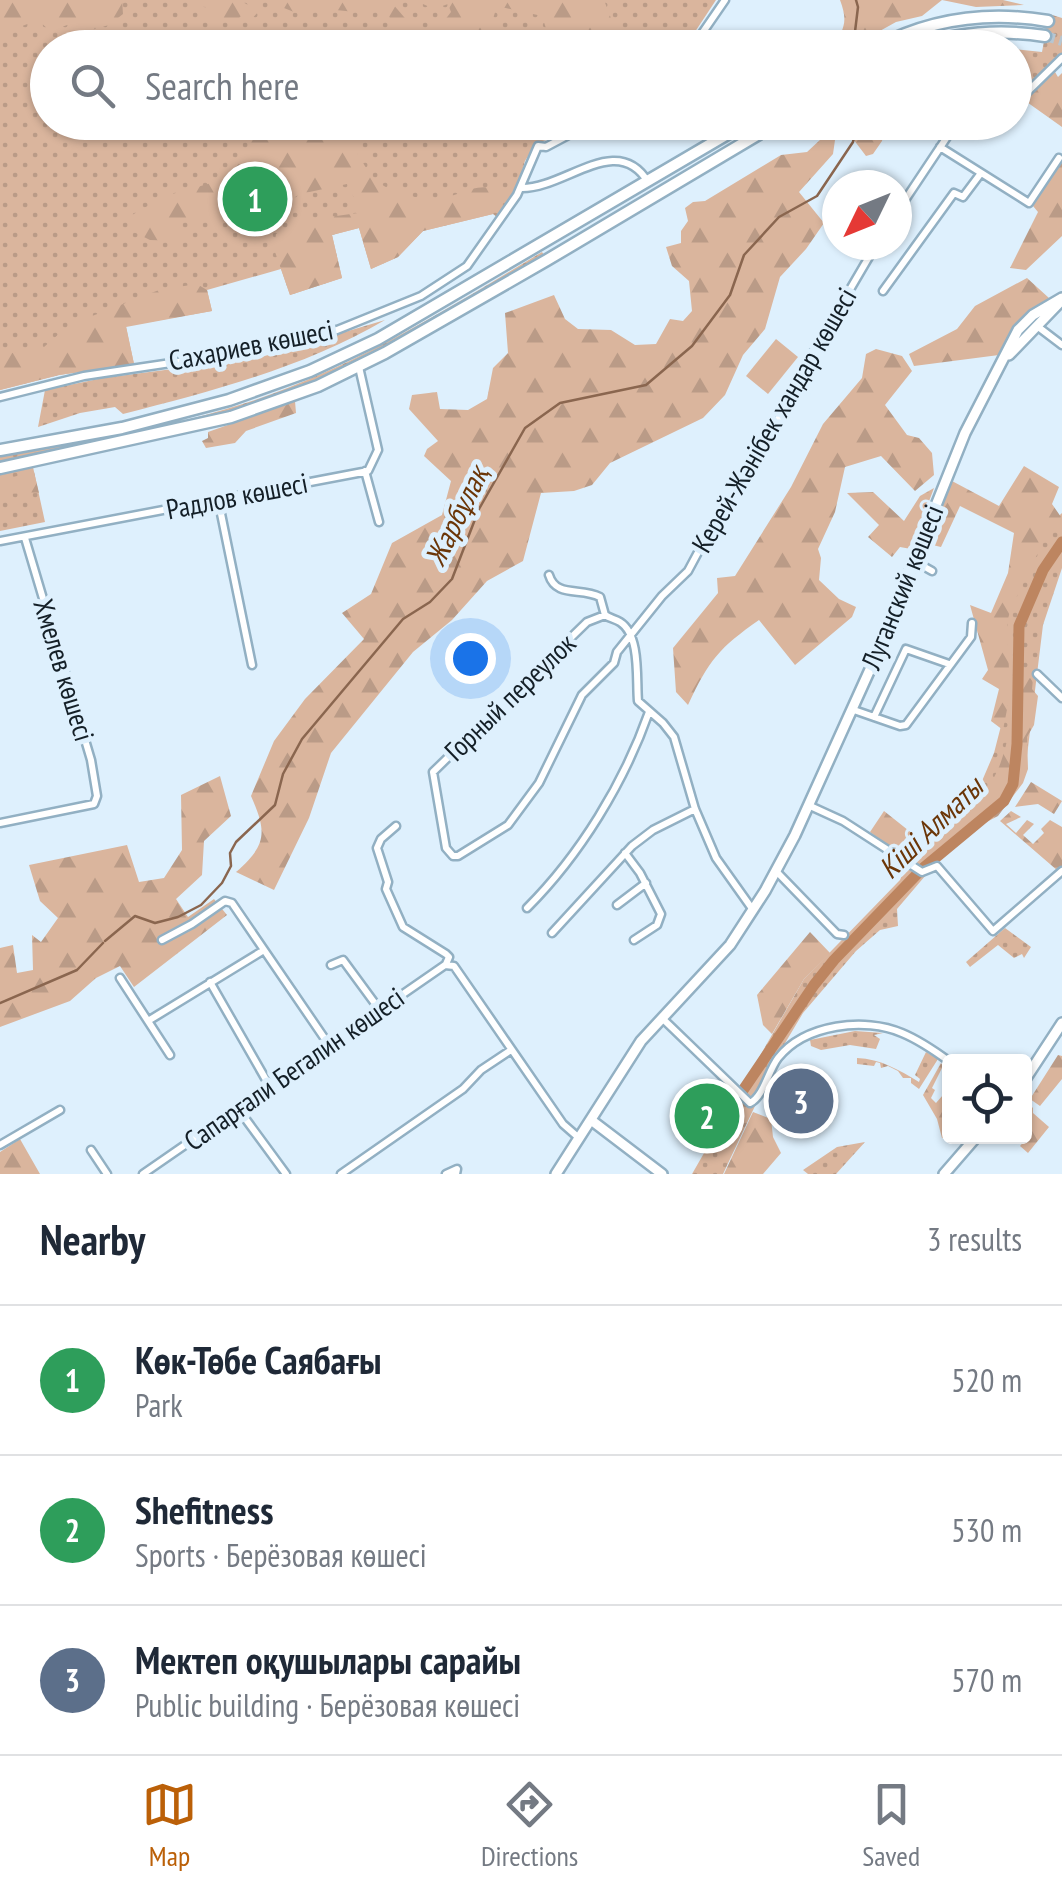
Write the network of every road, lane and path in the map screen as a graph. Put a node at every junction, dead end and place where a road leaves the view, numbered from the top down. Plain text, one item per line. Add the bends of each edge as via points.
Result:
1 (726, 0) edge
2 (1048, 21) tunnel mouth
3 (702, 30) edge
4 (918, 30) edge
5 (1032, 35) edge
6 (1044, 36) tunnel mouth
7 (1062, 58) edge
8 (1032, 87) edge
9 (559, 140) edge
10 (718, 140) edge
11 (749, 140) edge
12 (945, 140) edge
13 (940, 147) junction
14 (1059, 158) dead end
15 (981, 173) junction
16 (648, 182) junction
17 (521, 188) junction
18 (912, 189) edge
19 (867, 260) edge
20 (883, 291) dead end
21 (1062, 299) edge
22 (1036, 326) junction
23 (1062, 344) edge
24 (360, 366) junction
25 (999, 370) junction
26 (0, 397) edge
27 (0, 450) edge
28 (0, 468) edge
29 (365, 471) junction
30 (218, 499) junction
31 (379, 522) dead end
32 (25, 538) junction
33 (0, 541) edge
34 (914, 561) junction
35 (932, 571) dead end
36 (549, 575) dead end
37 (605, 615) junction
38 (972, 623) dead end
39 (631, 638) junction
40 (949, 664) junction
41 (252, 665) dead end
42 (1037, 674) dead end
43 (1062, 698) edge
44 (851, 709) junction
45 (649, 712) junction
46 (874, 717) junction
47 (808, 806) junction
48 (695, 809) junction
49 (0, 823) edge
50 (396, 826) dead end
51 (625, 853) junction
52 (1062, 870) edge
53 (776, 871) junction
54 (646, 883) junction
55 (617, 905) dead end
56 (527, 908) dead end
57 (754, 911) junction
58 (552, 933) dead end
59 (844, 934) dead end
60 (162, 940) dead end
61 (634, 940) dead end
62 (264, 950) junction
63 (331, 964) dead end
64 (446, 965) junction
65 (120, 978) dead end
66 (210, 982) junction
67 (378, 1010) junction
68 (661, 1018) junction
69 (148, 1021) junction
70 (1062, 1023) edge
71 (329, 1045) junction
72 (511, 1050) junction
73 (170, 1055) dead end
74 (942, 1057) edge
75 (1032, 1069) edge
76 (269, 1086) junction
77 (60, 1110) dead end
78 (238, 1110) junction
79 (591, 1120) junction
80 (578, 1138) junction
81 (971, 1144) edge
82 (0, 1145) edge
83 (91, 1150) dead end
84 (107, 1174) edge
85 (143, 1174) edge
86 (286, 1174) edge
87 (341, 1174) edge
88 (446, 1174) edge
89 (456, 1174) edge
90 (556, 1174) edge
91 (662, 1174) edge
92 (944, 1174) edge

1 - 3 street
2 - 4 main road via 986,16
5 - 6 main road
7 - 8 street
9 - 17 street, Сахариев көшесі via 538,146
10 - 16 main road
11 - 24 main road
12 - 13 street
13 - 15 street
13 - 18 street
14 - 15 street via 1029,203
15 - 20 street via 963,197 954,193
16 - 17 street via 634,166 606,160 552,184
16 - 27 main road via 378,339 310,371 122,428
17 - 26 street, Сахариев көшесі via 467,266 388,312 258,350 84,376
19 - 39 street, Керей-Жәнібек хандар көшесі via 688,571
21 - 22 street, Луганский көшесі
21 - 25 street, Луганский көшесі via 1018,330
22 - 23 street
22 - 25 street, Луганский көшесі
24 - 28 main road via 231,417
24 - 29 street via 378,450
25 - 34 street, Луганский көшесі via 965,433
29 - 30 street, Радлов көшесі
29 - 31 street
30 - 32 street, Радлов көшесі
30 - 41 street
32 - 33 street, Радлов көшесі
32 - 49 street, Хмелев көшесі via 97,796 94,804
34 - 35 street
34 - 44 street, Луганский көшесі
36 - 37 street via 562,590 600,598
37 - 39 street
37 - 39 street, Горный переулок via 586,622 433,772 453,856 508,825 539,783 585,691
38 - 40 street via 970,637
39 - 45 street via 638,701
40 - 46 street via 906,725
40 - 46 street via 906,649
42 - 43 street
44 - 46 street
44 - 47 street, Луганский көшесі
45 - 48 street via 674,737
45 - 56 street via 581,845
47 - 52 street via 919,869 937,866 994,931
47 - 53 street, Луганский көшесі
48 - 51 street
48 - 57 street via 716,858
50 - 64 street via 377,848 386,890 403,927 446,954
51 - 54 street
51 - 58 street
53 - 57 street, Луганский көшесі
53 - 59 street via 836,934
54 - 55 street
54 - 61 street via 661,920
57 - 68 street, Луганский көшесі
60 - 62 street via 229,901
62 - 66 street
62 - 71 street
63 - 67 street via 343,960
64 - 67 street, Сапарғали Бегалин көшесі
64 - 72 street via 454,966
65 - 69 street
66 - 69 street
66 - 76 street
67 - 71 street, Сапарғали Бегалин көшесі
68 - 74 street via 754,1103 786,1050 820,1031 889,1028
68 - 79 street, Луганский көшесі
69 - 73 street
70 - 75 street
71 - 76 street, Сапарғали Бегалин көшесі
72 - 80 street
72 - 87 street
76 - 78 street, Сапарғали Бегалин көшесі
77 - 82 street
78 - 85 street, Сапарғали Бегалин көшесі
78 - 86 street
79 - 80 street, Луганский көшесі
79 - 91 street
80 - 90 street, Луганский көшесі
81 - 92 street
83 - 84 street
88 - 89 street via 458,1169

